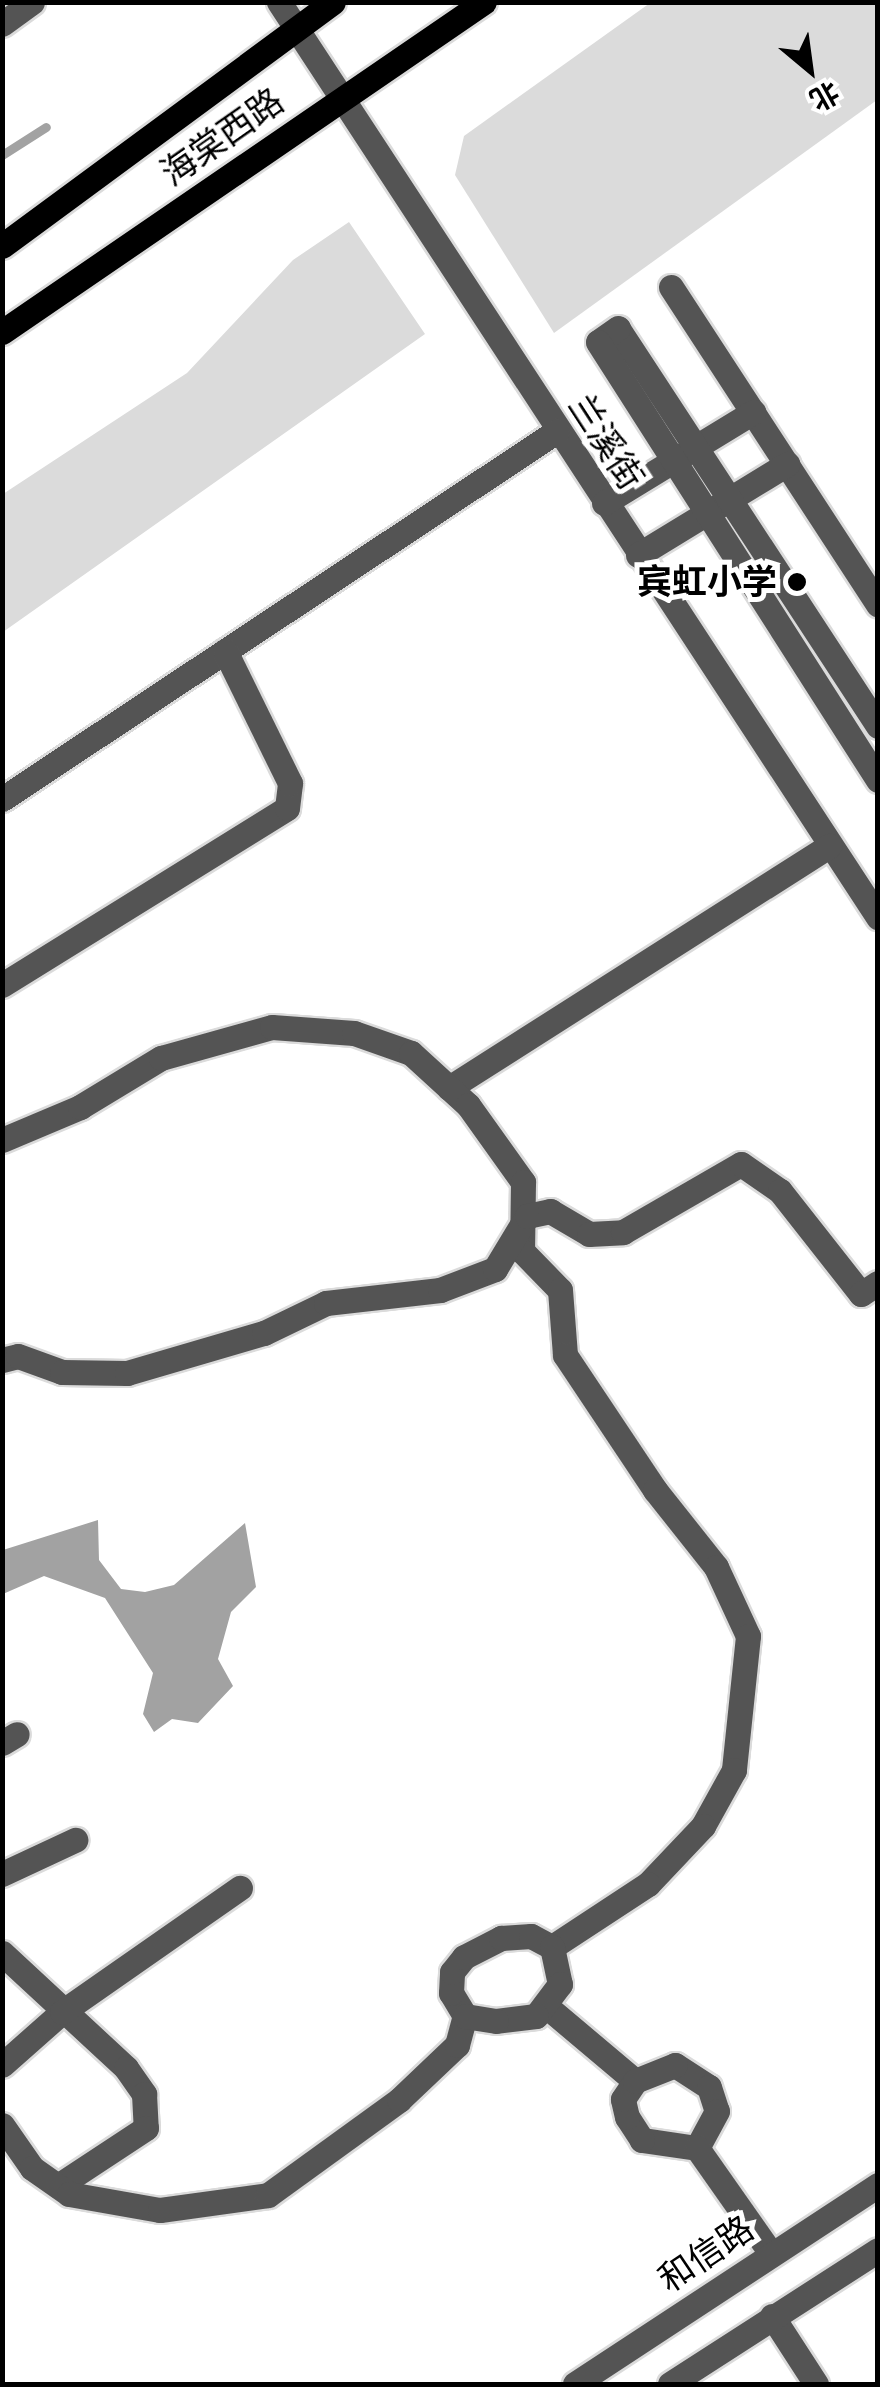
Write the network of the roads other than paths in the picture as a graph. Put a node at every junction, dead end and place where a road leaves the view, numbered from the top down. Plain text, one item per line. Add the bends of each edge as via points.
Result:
1 (32, 2) edge
2 (279, 2) edge
3 (332, 2) edge
4 (482, 2) edge
5 (2, 24) edge
6 (295, 31) junction
7 (339, 98) junction
8 (2, 246) edge
9 (671, 286) dead end
10 (2, 332) edge
11 (754, 412) junction
12 (557, 431) junction
13 (685, 455) junction
14 (787, 464) junction
15 (730, 499) junction
16 (604, 503) junction
17 (707, 513) junction
18 (638, 555) junction
19 (878, 604) edge
20 (225, 652) junction
21 (878, 726) edge
22 (878, 780) edge
23 (2, 799) edge
24 (829, 846) junction
25 (876, 911) edge
26 (2, 986) edge
27 (450, 1088) junction
28 (2, 1140) edge
29 (527, 1216) junction
30 (878, 1283) edge
31 (2, 1360) edge
32 (74, 1840) dead end
33 (2, 1874) edge
34 (240, 1888) dead end
35 (552, 1947) junction
36 (2, 1953) edge
37 (546, 2006) junction
38 (62, 2012) junction
39 (464, 2016) junction
40 (2, 2065) edge
41 (634, 2082) junction
42 (2, 2125) edge
43 (697, 2148) junction
44 (878, 2185) edge
45 (58, 2186) junction
46 (878, 2250) edge
47 (770, 2252) junction
48 (772, 2316) junction
49 (575, 2384) edge
50 (670, 2384) edge
51 (816, 2384) edge

1 - 5 street
2 - 6 street, 兰溪街
3 - 6 main road, 海棠西路
4 - 7 main road, 海棠西路
6 - 7 street, 兰溪街
6 - 8 main road, 海棠西路
7 - 10 main road, 海棠西路
7 - 12 street, 兰溪街
9 - 11 street
11 - 13 street
11 - 14 street
12 - 16 street, 兰溪街
12 - 20 street
13 - 15 street
13 - 16 street
13 - 17 street
14 - 15 street
14 - 19 street
15 - 17 street
15 - 21 street
16 - 18 street, 兰溪街
17 - 18 street
17 - 22 street
18 - 24 street, 兰溪街
20 - 23 street
20 - 26 street via 290,783 287,808
24 - 25 street, 兰溪街
24 - 27 street
27 - 28 street via 410,1053 354,1033 272,1027 161,1058 80,1108
27 - 29 street via 523,1182
29 - 30 street via 550,1211 589,1234 624,1232 741,1164 780,1191 861,1294
29 - 31 street via 495,1269 440,1290 326,1303 264,1333 127,1372 62,1372 18,1356
29 - 35 street via 522,1252 560,1290 565,1355 654,1490 716,1567 748,1636 734,1770 703,1826 648,1884
32 - 33 street
34 - 38 street
35 - 37 street via 560,1984
35 - 39 street via 531,1936 501,1938 464,1957 452,1972 451,1993
36 - 38 street
37 - 39 street via 512,2021
37 - 41 street
38 - 40 street
38 - 45 street via 126,2068 147,2111 146,2128 128,2144
39 - 45 street via 457,2045 398,2100 268,2195 160,2210 70,2194
41 - 43 street via 623,2099 642,2140
41 - 43 street via 675,2065 710,2087 718,2112
42 - 45 street via 32,2168
43 - 47 street
44 - 47 street, 和信路
46 - 48 street
47 - 49 street, 和信路
48 - 50 street
48 - 51 street

